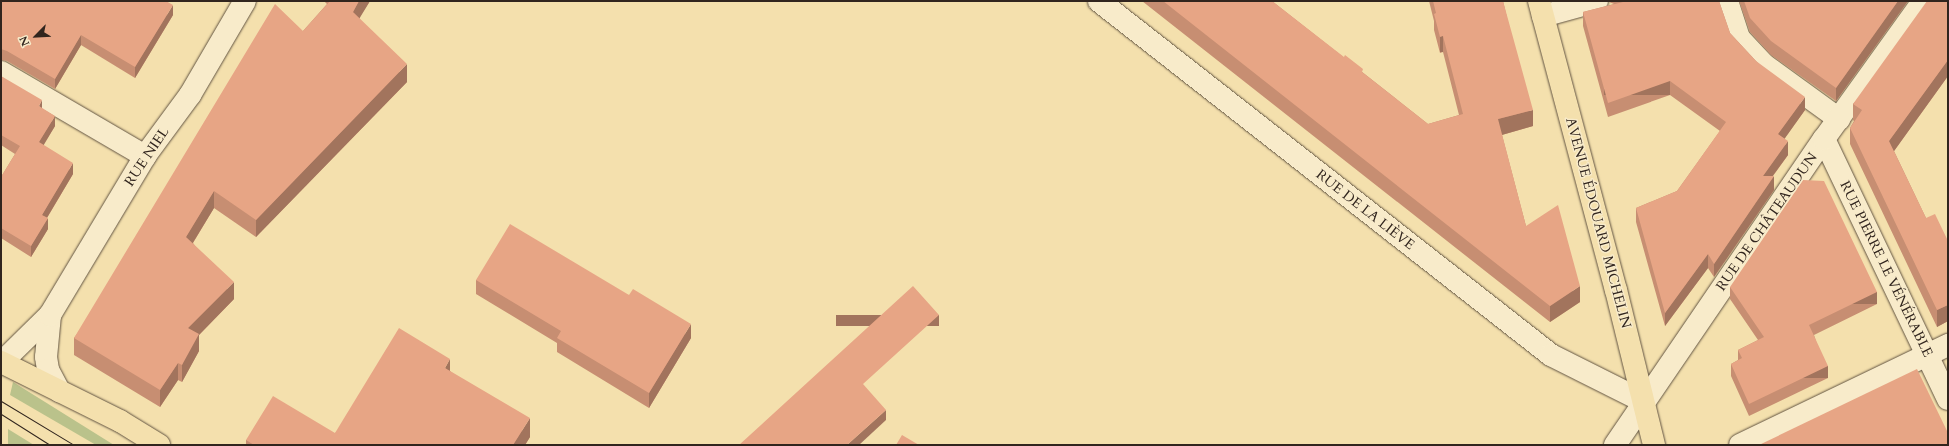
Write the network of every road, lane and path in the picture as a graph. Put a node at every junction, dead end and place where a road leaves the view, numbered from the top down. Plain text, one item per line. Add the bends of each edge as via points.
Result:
1 (245, 1) edge
2 (1099, 1) edge
3 (1597, 1) edge
4 (1727, 1) edge
5 (1923, 1) edge
6 (1541, 8) edge
7 (1, 72) edge
8 (1839, 119) junction
9 (1824, 139) junction
10 (145, 156) junction
11 (50, 315) junction
12 (1948, 345) edge
13 (1927, 354) junction
14 (1, 362) edge
15 (59, 392) junction
16 (1948, 399) edge
17 (1643, 401) junction
18 (159, 445) edge
19 (1615, 445) edge
20 (1654, 445) edge
21 (1740, 445) edge

1 - 10 street, RUE NIEL via 190,95
2 - 17 street, RUE DE LA LIÈVE via 1545,351
3 - 6 street
4 - 8 street via 1739,38 1763,64
5 - 8 street, RUE DE CHÂTEAUDUN
6 - 17 main road, AVENUE ÉDOUARD MICHELIN
7 - 10 street
8 - 9 street, RUE DE CHÂTEAUDUN
9 - 13 street, RUE PIERRE LE VÉNÉRABLE
9 - 17 street, RUE DE CHÂTEAUDUN
10 - 11 street, RUE NIEL
11 - 14 street, RUE NIEL
11 - 15 street, RUE NIEL via 46,357 48,370
12 - 13 street
13 - 16 street, RUE PIERRE LE VÉNÉRABLE
13 - 21 street
14 - 15 main road
15 - 18 main road via 120,421
17 - 19 street, RUE DE CHÂTEAUDUN
17 - 20 main road, AVENUE ÉDOUARD MICHELIN

